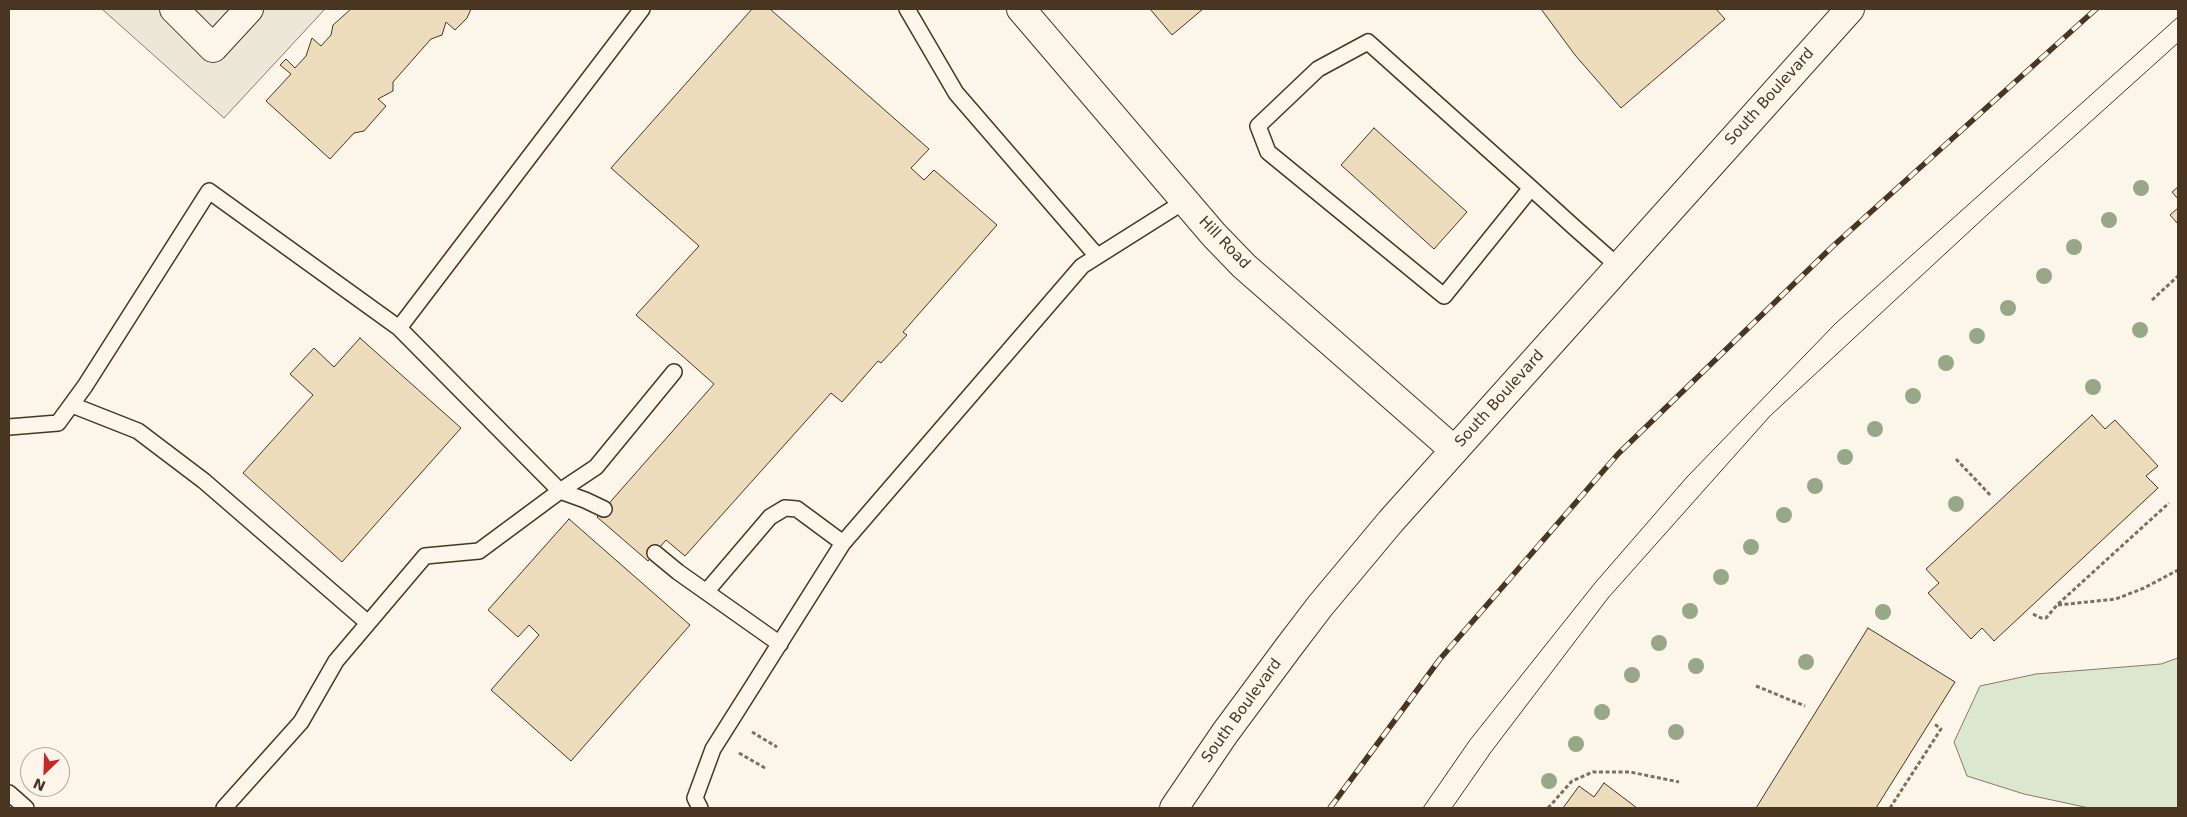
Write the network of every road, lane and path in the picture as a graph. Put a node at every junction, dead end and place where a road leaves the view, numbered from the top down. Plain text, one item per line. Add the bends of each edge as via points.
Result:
1 (174, 9) edge
2 (249, 9) edge
3 (642, 9) edge
4 (907, 9) edge
5 (1021, 9) edge
6 (1850, 9) edge
7 (1531, 188) junction
8 (1185, 201) junction
9 (1097, 256) junction
10 (1618, 266) junction
11 (2178, 276) edge
12 (2152, 300) dead end
13 (399, 328) junction
14 (674, 372) dead end
15 (72, 405) junction
16 (9, 427) edge
17 (1454, 450) junction
18 (1956, 459) dead end
19 (560, 491) junction
20 (1991, 496) dead end
21 (2168, 503) dead end
22 (604, 509) dead end
23 (842, 544) junction
24 (654, 553) dead end
25 (2178, 570) edge
26 (706, 592) junction
27 (2057, 605) junction
28 (2033, 614) dead end
29 (368, 623) junction
30 (780, 644) junction
31 (1756, 686) dead end
32 (1805, 706) dead end
33 (732, 720) junction
34 (1933, 723) dead end
35 (719, 741) junction
36 (778, 747) dead end
37 (765, 768) dead end
38 (1679, 782) dead end
39 (9, 793) edge
40 (26, 808) edge
41 (224, 808) edge
42 (700, 808) edge
43 (1174, 808) edge
44 (1548, 808) edge
45 (1890, 808) edge

1 - 2 main road via 213,48
3 - 13 lane
4 - 9 lane via 956,93
5 - 8 main road, Hill Road
6 - 10 main road, South Boulevard
7 - 7 lane via 1368,42 1318,69 1258,126 1268,152 1444,296
7 - 10 lane
8 - 9 lane
8 - 17 main road, Hill Road via 1244,266
9 - 23 lane via 1082,266
10 - 17 main road, South Boulevard
11 - 12 path
13 - 15 lane via 209,192
13 - 19 lane
14 - 19 lane via 596,467
15 - 16 lane via 58,423
15 - 29 lane via 138,431 204,481
17 - 43 main road, South Boulevard via 1320,606 1224,733
18 - 20 path
19 - 22 lane
19 - 29 lane via 479,551 426,556
21 - 27 path
23 - 26 lane via 797,509 785,508 770,517
23 - 30 lane
24 - 26 lane
25 - 27 path via 2116,599
26 - 30 lane
27 - 28 path via 2046,618
29 - 41 lane via 336,661 301,722
30 - 33 lane
31 - 32 path
33 - 35 lane
33 - 36 path
34 - 45 path via 1941,728
35 - 37 path
35 - 42 lane via 695,798
38 - 44 path via 1630,772 1593,772 1572,781
39 - 40 lane

